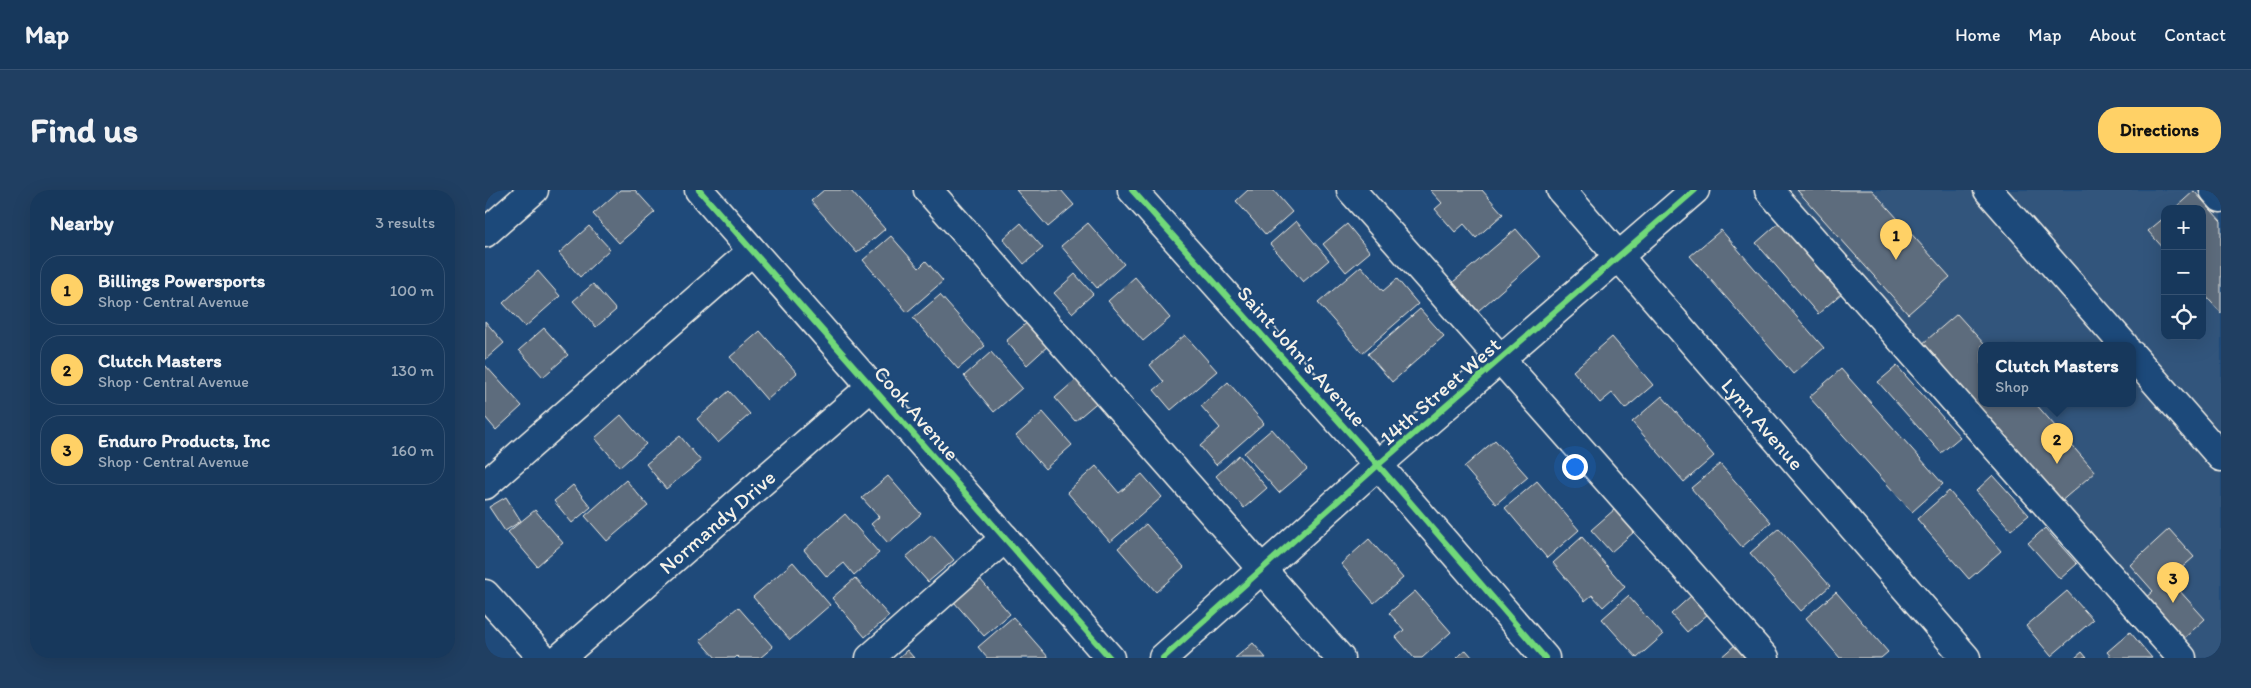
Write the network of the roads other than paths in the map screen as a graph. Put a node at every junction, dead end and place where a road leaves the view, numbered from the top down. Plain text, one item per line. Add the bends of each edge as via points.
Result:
1 (534, 190) edge
2 (699, 190) edge
3 (929, 190) edge
4 (1132, 190) edge
5 (1351, 190) edge
6 (1561, 190) edge
7 (1695, 190) edge
8 (1769, 190) edge
9 (1988, 190) edge
10 (2214, 190) edge
11 (2221, 198) edge
12 (485, 233) edge
13 (752, 251) junction
14 (1619, 257) junction
15 (2121, 342) edge
16 (1500, 360) junction
17 (2136, 360) edge
18 (872, 386) junction
19 (2221, 457) edge
20 (1378, 465) junction
21 (485, 485) edge
22 (1005, 538) junction
23 (1262, 569) junction
24 (485, 594) edge
25 (543, 658) edge
26 (560, 658) edge
27 (870, 658) edge
28 (1111, 658) edge
29 (1163, 658) edge
30 (1340, 658) edge
31 (1545, 658) edge
32 (1765, 658) edge
33 (1966, 658) edge
34 (2183, 658) edge

1 - 12 street
2 - 13 street, Cook Avenue
3 - 23 street
4 - 20 street, Saint John's Avenue
5 - 16 street
6 - 14 street, Lynn Avenue
7 - 14 street, 14th Street West
8 - 34 street
9 - 15 street
10 - 11 street
13 - 18 street, Cook Avenue
13 - 21 street
14 - 16 street, 14th Street West
14 - 33 street, Lynn Avenue
16 - 20 street, 14th Street West
16 - 32 street
17 - 19 street
18 - 22 street, Cook Avenue
18 - 26 street, Normandy Drive
20 - 23 street, 14th Street West
20 - 31 street, Saint John's Avenue
22 - 27 street
22 - 28 street, Cook Avenue
23 - 29 street, 14th Street West
23 - 30 street
24 - 25 street

